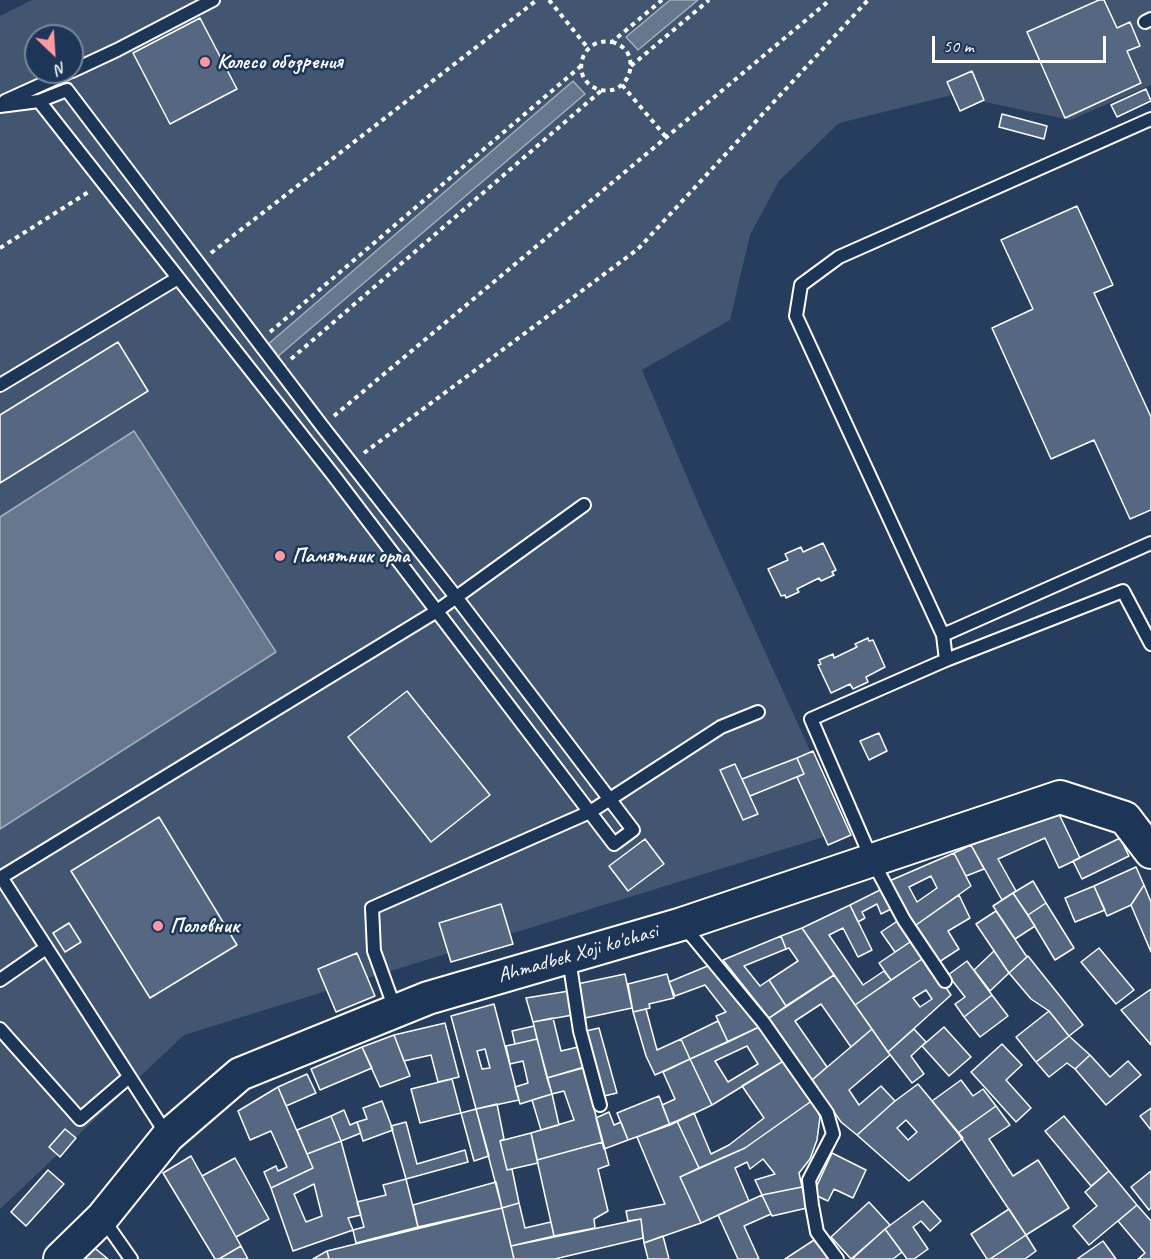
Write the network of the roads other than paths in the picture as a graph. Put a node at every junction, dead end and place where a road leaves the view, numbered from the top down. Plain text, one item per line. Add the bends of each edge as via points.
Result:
1 (213, 0) edge
2 (84, 65) edge
3 (44, 84) edge
4 (39, 101) junction
5 (0, 105) edge
6 (1151, 119) edge
7 (178, 278) junction
8 (0, 385) edge
9 (584, 505) dead end
10 (1151, 543) edge
11 (456, 597) junction
12 (437, 611) junction
13 (944, 635) junction
14 (1151, 644) edge
15 (946, 660) junction
16 (758, 712) dead end
17 (610, 799) junction
18 (590, 812) junction
19 (1151, 852) edge
20 (872, 860) junction
21 (0, 877) edge
22 (682, 924) junction
23 (46, 948) junction
24 (569, 958) junction
25 (0, 980) edge
26 (945, 981) dead end
27 (396, 1011) junction
28 (0, 1029) edge
29 (129, 1077) junction
30 (600, 1105) dead end
31 (168, 1137) junction
32 (102, 1218) junction
33 (60, 1259) edge
34 (131, 1259) edge
35 (837, 1259) edge

1 - 2 lane
3 - 5 lane
4 - 5 lane
4 - 7 lane
4 - 11 lane via 67,90
6 - 13 lane via 839,258 801,285 796,316
7 - 8 lane
7 - 12 lane
9 - 11 lane
10 - 13 lane
11 - 12 lane
11 - 17 lane
12 - 18 lane
12 - 21 lane
13 - 15 lane
14 - 15 lane via 1123,591
15 - 20 lane via 812,719
16 - 17 lane via 721,727
17 - 18 lane
17 - 18 lane via 633,830 614,844
18 - 27 lane via 372,908 374,951
19 - 20 street, Ahmadbek Xoji ko'chasi via 1125,818 1060,797
20 - 22 street, Ahmadbek Xoji ko'chasi
20 - 26 lane via 904,920
21 - 23 lane
22 - 24 street, Ahmadbek Xoji ko'chasi
22 - 35 lane via 763,1022 827,1113 833,1134 809,1180 817,1232
23 - 25 lane
23 - 29 lane
24 - 27 street, Ahmadbek Xoji ko'chasi via 428,998
24 - 30 lane via 580,1030
27 - 31 street, Ahmadbek Xoji ko'chasi via 240,1074
28 - 29 lane via 80,1119
29 - 31 lane
31 - 32 street, Ahmadbek Xoji ko'chasi
32 - 33 street, Ahmadbek Xoji ko'chasi
32 - 34 lane

